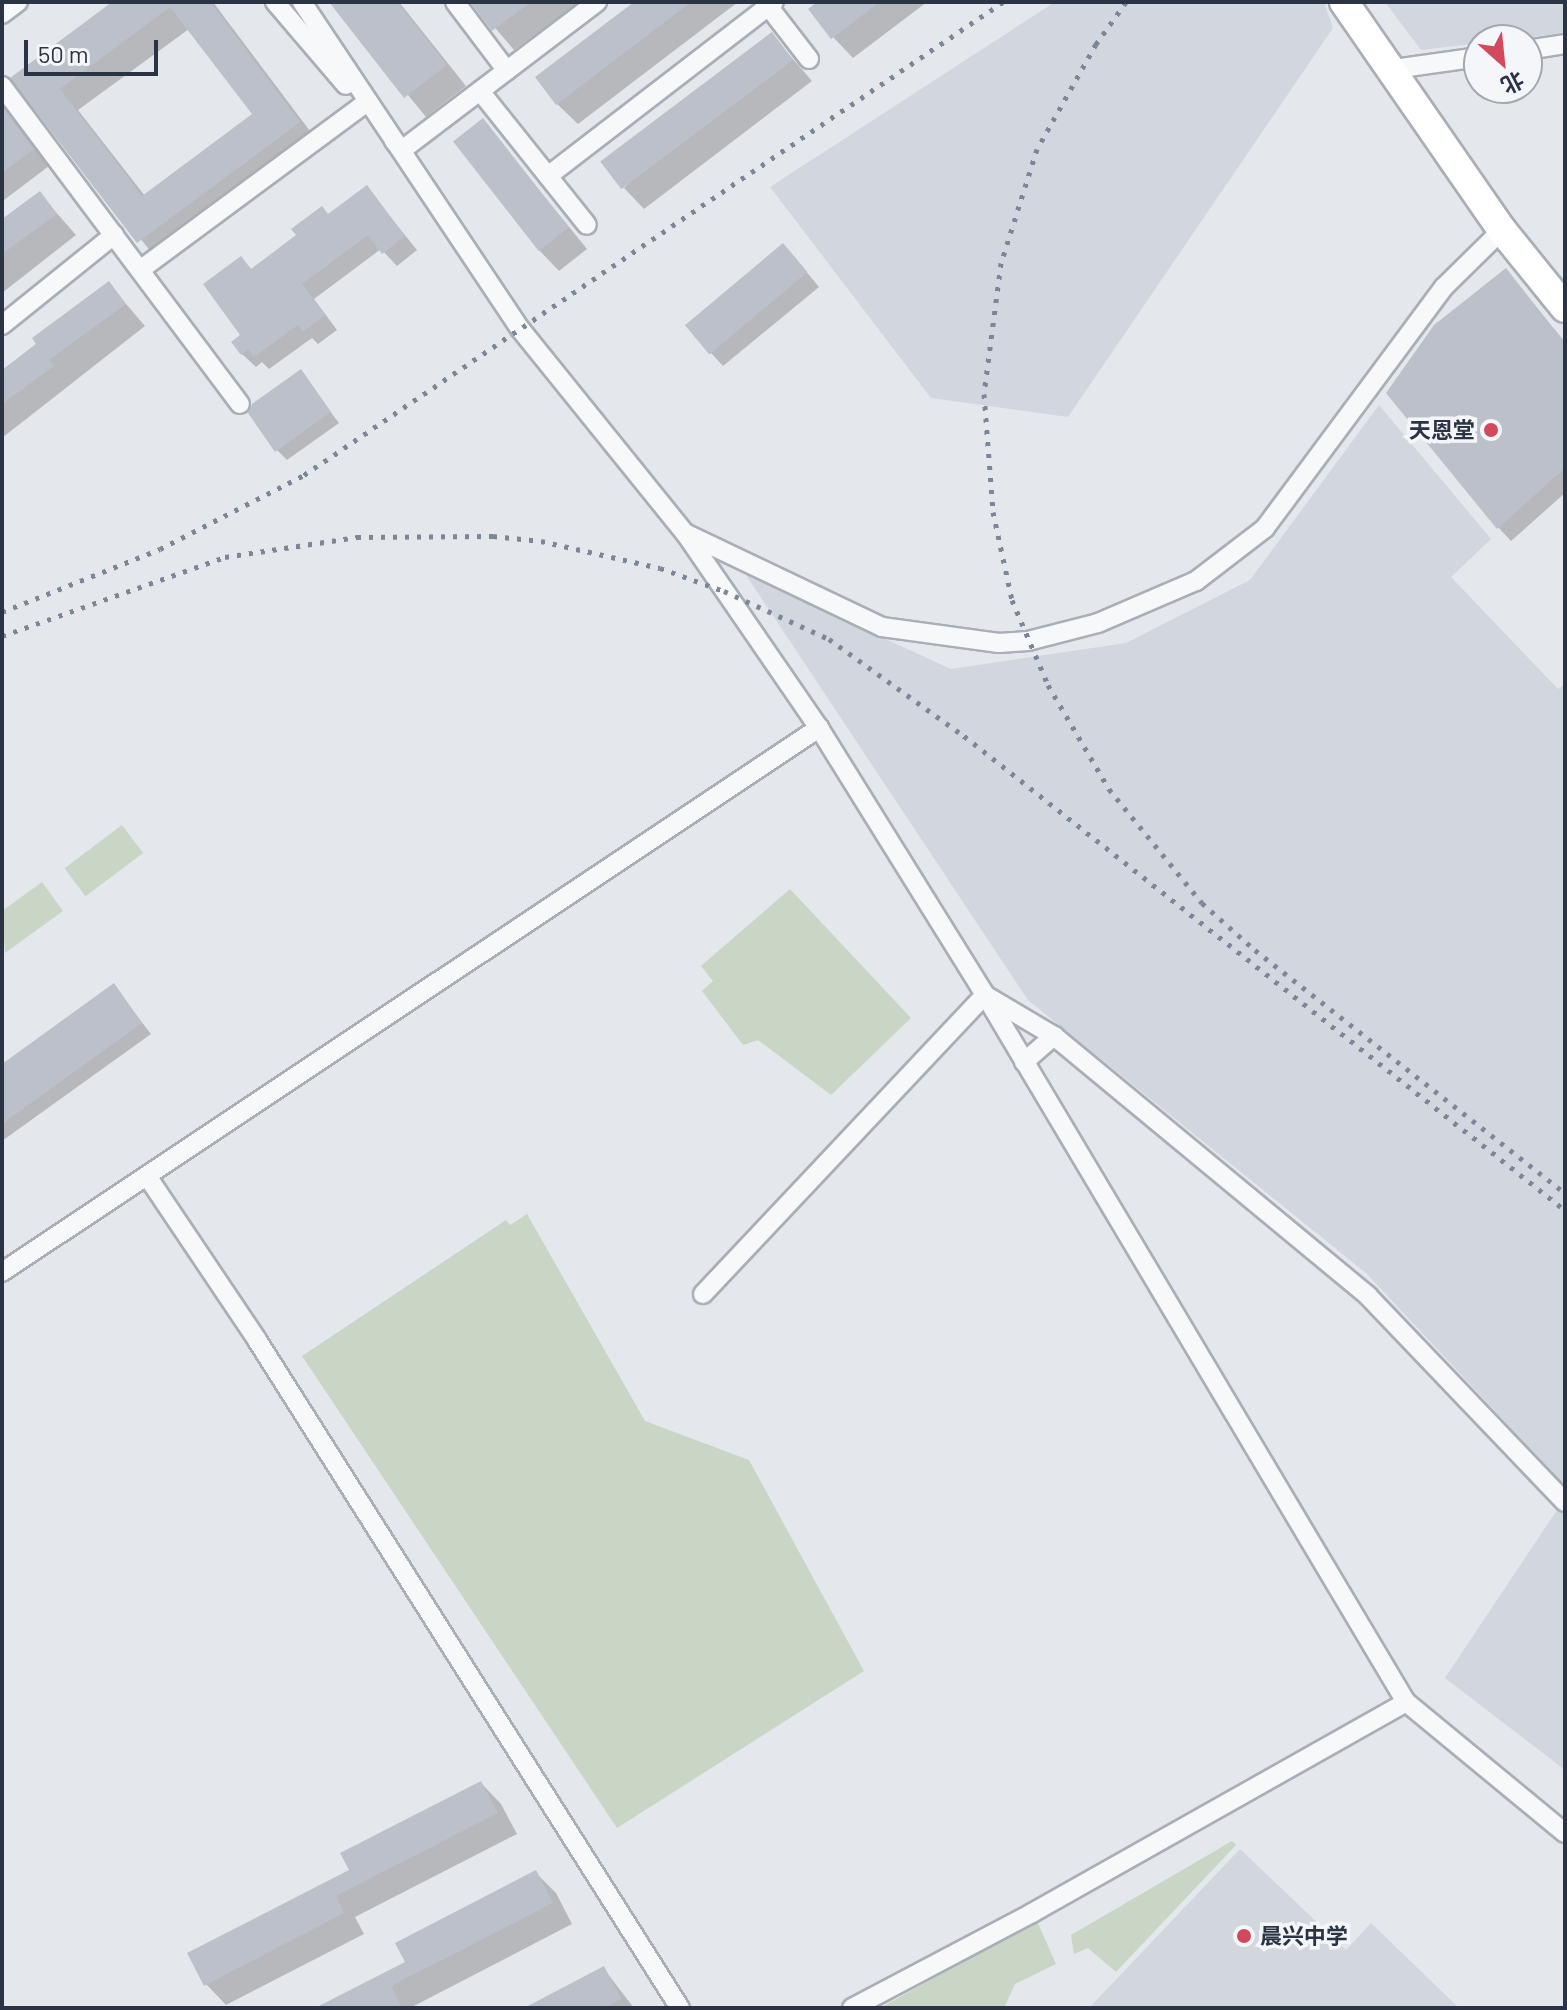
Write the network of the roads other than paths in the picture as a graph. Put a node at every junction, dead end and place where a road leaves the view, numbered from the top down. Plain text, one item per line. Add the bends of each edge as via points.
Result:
1 (18, 2) edge
2 (275, 2) edge
3 (302, 2) edge
4 (455, 2) edge
5 (597, 2) edge
6 (1344, 2) edge
7 (769, 3) edge
8 (2, 14) edge
9 (1565, 44) edge
10 (1543, 47) edge
11 (809, 59) dead end
12 (1463, 59) edge
13 (1394, 69) junction
14 (507, 71) junction
15 (2, 86) edge
16 (480, 91) junction
17 (363, 105) junction
18 (402, 150) junction
19 (548, 176) junction
20 (587, 225) dead end
21 (1502, 230) junction
22 (114, 235) junction
23 (140, 270) junction
24 (1565, 308) edge
25 (2, 325) edge
26 (240, 404) dead end
27 (685, 533) junction
28 (819, 728) junction
29 (985, 995) junction
30 (1054, 1036) junction
31 (1024, 1062) junction
32 (147, 1176) junction
33 (3, 1268) edge
34 (703, 1294) dead end
35 (1565, 1502) edge
36 (1406, 1702) junction
37 (1565, 1833) edge
38 (680, 2008) edge
39 (852, 2008) edge

1 - 8 street
2 - 17 street
3 - 18 street
4 - 14 street
5 - 14 street
6 - 13 highway
7 - 11 street
7 - 19 street
9 - 10 street
12 - 13 street
13 - 21 highway
14 - 16 street
15 - 22 street
16 - 18 street
16 - 19 street
17 - 18 street
17 - 23 street
18 - 27 street via 521,330
19 - 20 street
21 - 24 highway
21 - 27 street via 1444,287 1265,528 1196,581 1098,623 999,643 882,627
22 - 23 street
22 - 25 street
23 - 26 street
27 - 28 street
28 - 29 street
28 - 32 street
29 - 30 street
29 - 31 street
29 - 34 street
30 - 31 street
30 - 35 street via 1368,1296
31 - 36 street
32 - 33 street
32 - 38 street via 257,1340
36 - 37 street
36 - 39 street

